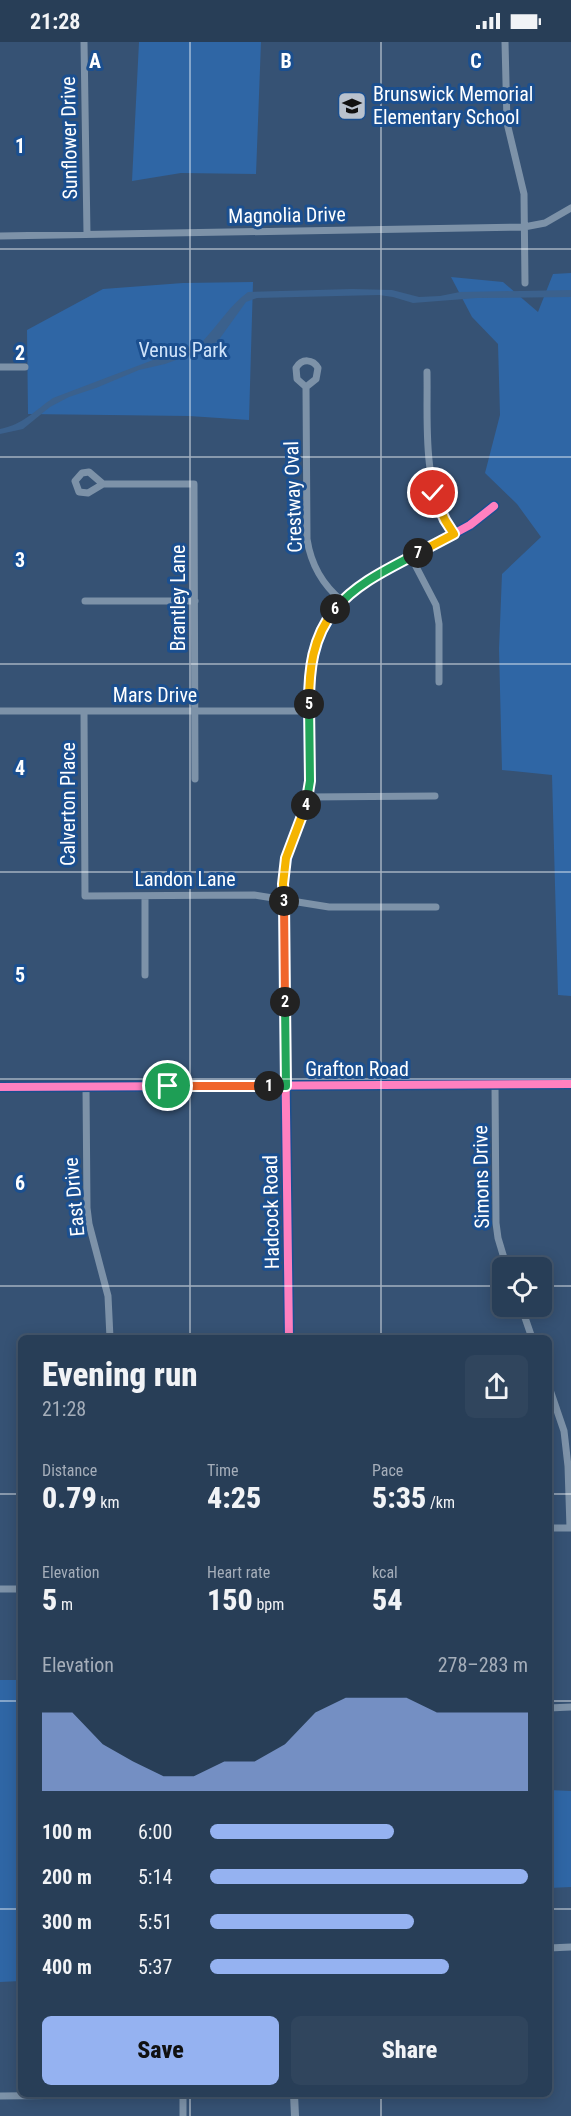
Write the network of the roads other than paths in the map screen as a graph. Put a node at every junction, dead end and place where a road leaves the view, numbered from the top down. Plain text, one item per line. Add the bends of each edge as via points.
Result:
1 (84, 42) edge
2 (505, 42) edge
3 (571, 208) edge
4 (524, 227) junction
5 (87, 234) junction
6 (0, 236) edge
7 (525, 282) dead end
8 (0, 367) edge
9 (25, 367) dead end
10 (427, 372) dead end
11 (306, 387) dead end
12 (103, 484) dead end
13 (495, 506) dead end
14 (454, 534) junction
15 (411, 557) junction
16 (84, 601) dead end
17 (195, 601) junction
18 (342, 601) junction
19 (439, 682) dead end
20 (0, 711) edge
21 (84, 711) junction
22 (195, 711) junction
23 (309, 711) junction
24 (195, 780) dead end
25 (435, 796) dead end
26 (308, 797) junction
27 (85, 896) joint
28 (145, 896) junction
29 (284, 901) junction
30 (436, 907) dead end
31 (145, 975) dead end
32 (495, 1084) junction
33 (571, 1084) edge
34 (286, 1086) junction
35 (0, 1087) edge
36 (86, 1087) junction
37 (504, 1257) edge
38 (525, 1317) edge
39 (110, 1335) edge
40 (289, 1335) edge
41 (531, 1335) edge
42 (552, 1396) edge
43 (552, 1528) edge
44 (571, 1528) edge
45 (0, 1589) edge
46 (18, 1589) edge
47 (571, 1707) edge
48 (552, 1708) edge
49 (571, 1947) edge
50 (552, 1948) edge
51 (0, 2096) edge
52 (18, 2096) edge
53 (183, 2097) edge
54 (294, 2097) edge
55 (183, 2116) edge
56 (295, 2116) edge

1 - 5 street, Sunflower Drive
2 - 4 street via 506,115 521,177
3 - 4 street, Magnolia Drive
4 - 5 street, Magnolia Drive
4 - 7 street
5 - 6 street, Magnolia Drive
8 - 9 street
10 - 14 street via 430,479 438,506
11 - 18 street, Crestway Oval via 309,550 323,583
12 - 17 street, Brantley Lane via 194,484
13 - 14 street
14 - 15 street
15 - 18 street via 365,582
15 - 19 street via 436,605
16 - 17 street
17 - 22 street, Brantley Lane
18 - 23 street via 324,625 313,652
20 - 21 street, Mars Drive
21 - 22 street, Mars Drive
21 - 27 street, Calverton Place
22 - 23 street, Mars Drive
22 - 24 street, Brantley Lane
23 - 26 street
25 - 26 street
26 - 29 street via 286,858
27 - 28 street, Landon Lane
28 - 29 street, Landon Lane via 254,895
28 - 31 street
29 - 30 street, Landon Lane via 329,907
29 - 34 street
32 - 33 street, Grafton Road
32 - 34 street, Grafton Road
32 - 37 street, Simons Drive via 496,1223
34 - 36 street, Grafton Road
34 - 40 street, Hadcock Road
35 - 36 street, Grafton Road
36 - 39 street, East Drive via 87,1208 108,1296
38 - 41 street
42 - 44 street via 564,1431
43 - 44 street
45 - 46 street
47 - 48 street
49 - 50 street
51 - 52 street
53 - 55 street
54 - 56 street

